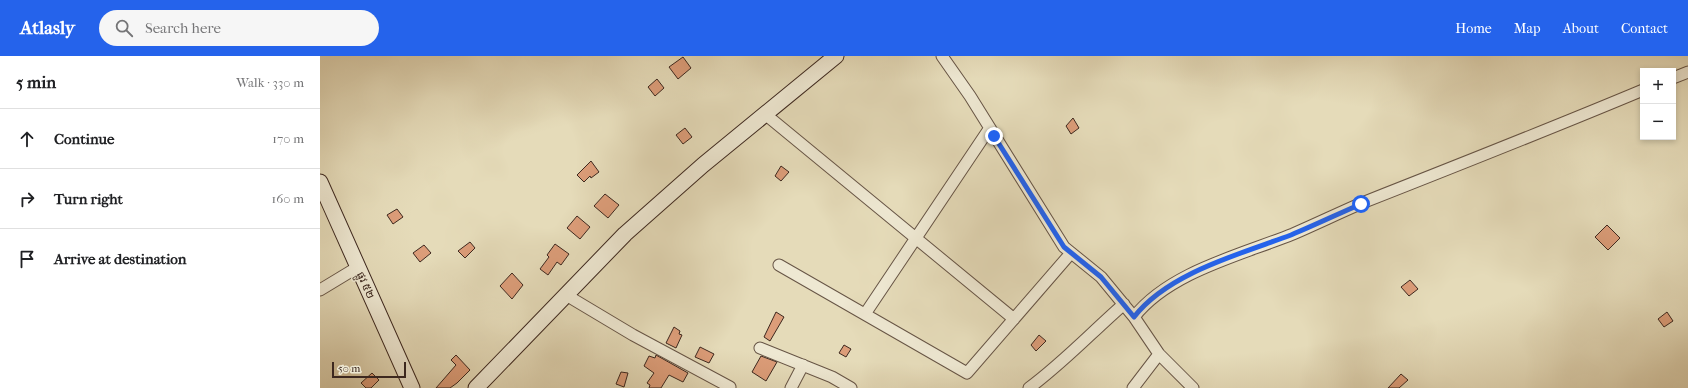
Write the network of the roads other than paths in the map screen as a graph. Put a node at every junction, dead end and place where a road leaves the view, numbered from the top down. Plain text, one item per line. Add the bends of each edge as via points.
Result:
1 (836, 56) edge
2 (942, 56) edge
3 (1688, 72) edge
4 (1676, 77) edge
5 (1640, 91) edge
6 (765, 114) junction
7 (990, 129) junction
8 (320, 182) edge
9 (916, 238) junction
10 (1071, 253) junction
11 (779, 265) dead end
12 (358, 267) junction
13 (320, 290) edge
14 (566, 295) junction
15 (1124, 304) junction
16 (864, 314) junction
17 (1134, 317) junction
18 (1014, 319) junction
19 (760, 348) dead end
20 (1159, 354) junction
21 (803, 366) junction
22 (730, 387) dead end
23 (412, 388) edge
24 (476, 388) edge
25 (791, 388) edge
26 (852, 388) edge
27 (1029, 388) edge
28 (1133, 388) edge
29 (1193, 388) edge

1 - 6 street
2 - 7 street
3 - 4 street
5 - 17 street via 1220,262 1160,292
6 - 9 street
6 - 14 street via 625,234
7 - 9 street
7 - 10 street via 1064,247
8 - 12 street, ផ្លូវ ៥២
9 - 16 street
9 - 18 street
10 - 15 street via 1101,277
10 - 18 street
11 - 16 street
12 - 13 street
12 - 23 street, ផ្លូវ ៥២
14 - 22 street via 633,335
14 - 24 street
15 - 17 street
15 - 27 street via 1055,369
16 - 18 street via 967,373
17 - 20 street
19 - 21 street
20 - 28 street
20 - 29 street
21 - 25 street
21 - 26 street

